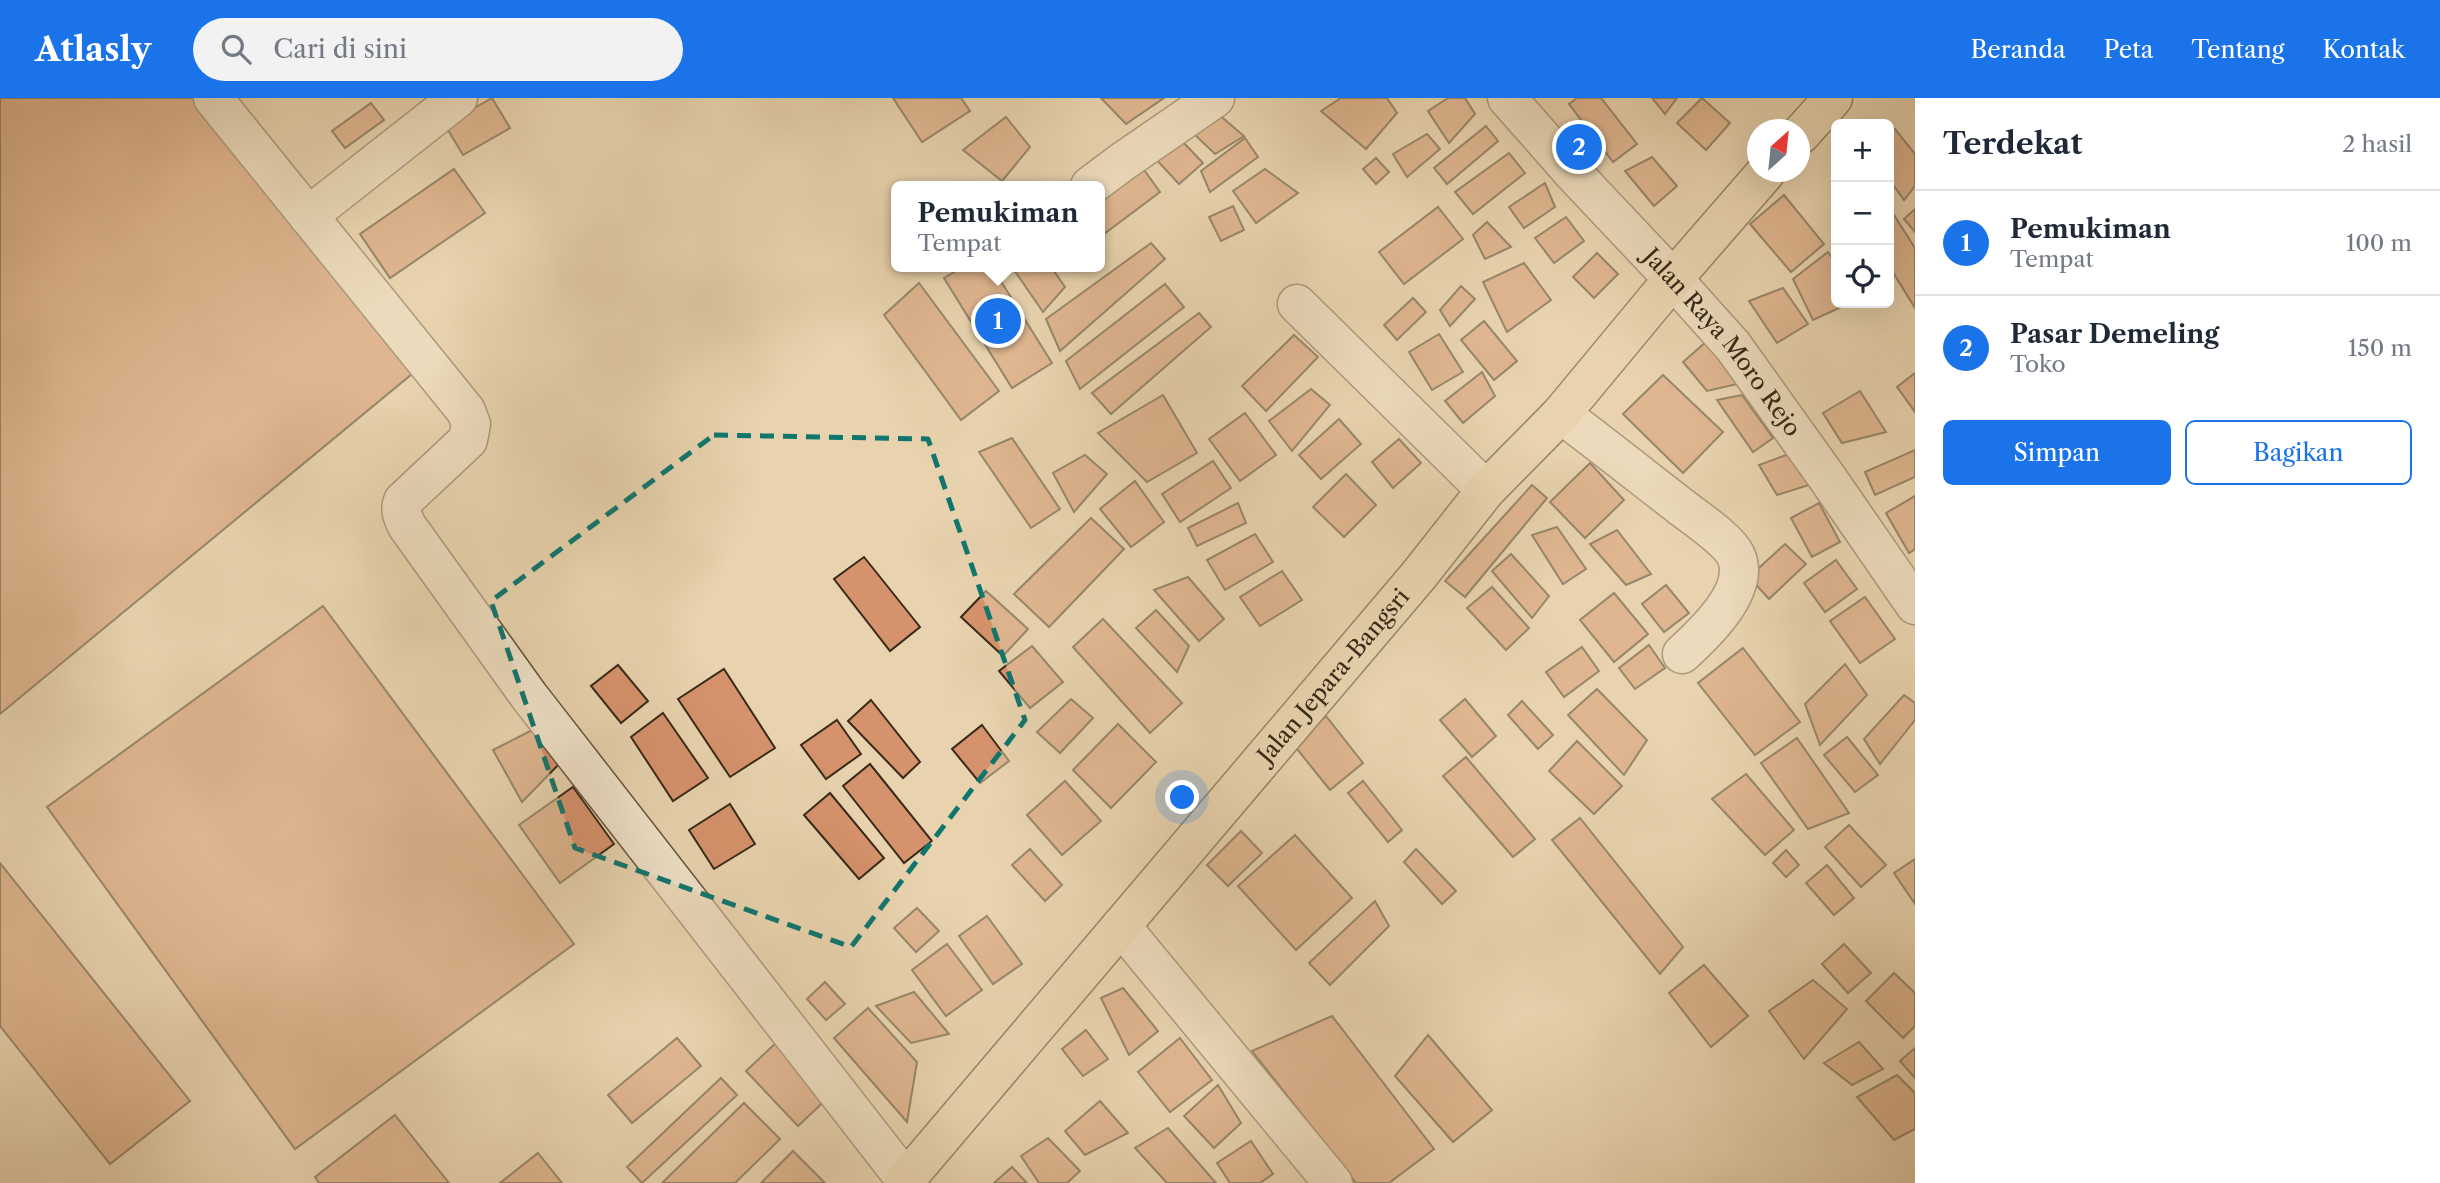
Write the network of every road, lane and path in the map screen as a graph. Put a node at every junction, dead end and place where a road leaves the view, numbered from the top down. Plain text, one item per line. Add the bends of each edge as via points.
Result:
1 (213, 98) edge
2 (458, 98) edge
3 (1215, 98) edge
4 (1507, 98) edge
5 (1833, 98) edge
6 (1810, 124) edge
7 (1097, 181) edge
8 (1757, 182) edge
9 (308, 216) junction
10 (1673, 279) junction
11 (1297, 304) dead end
12 (1561, 414) junction
13 (1486, 490) junction
14 (1915, 605) edge
15 (1682, 654) dead end
16 (1121, 926) junction
17 (906, 1182) edge
18 (1333, 1183) edge

1 - 9 street
2 - 9 street
3 - 7 street
4 - 10 street, Jalan Raya Moro Rejo
5 - 6 main road
8 - 10 main road, Jalan Jepara-Bangsri
9 - 17 street via 466,411 471,424 468,440 403,501 400,507 407,526 529,696
10 - 12 main road, Jalan Jepara-Bangsri
10 - 14 street, Jalan Raya Moro Rejo via 1733,346
11 - 13 street
12 - 13 main road, Jalan Jepara-Bangsri
12 - 15 street via 1709,528 1736,556 1730,599 1709,630
13 - 16 main road, Jalan Jepara-Bangsri
16 - 17 main road, Jalan Jepara-Bangsri
16 - 18 street

